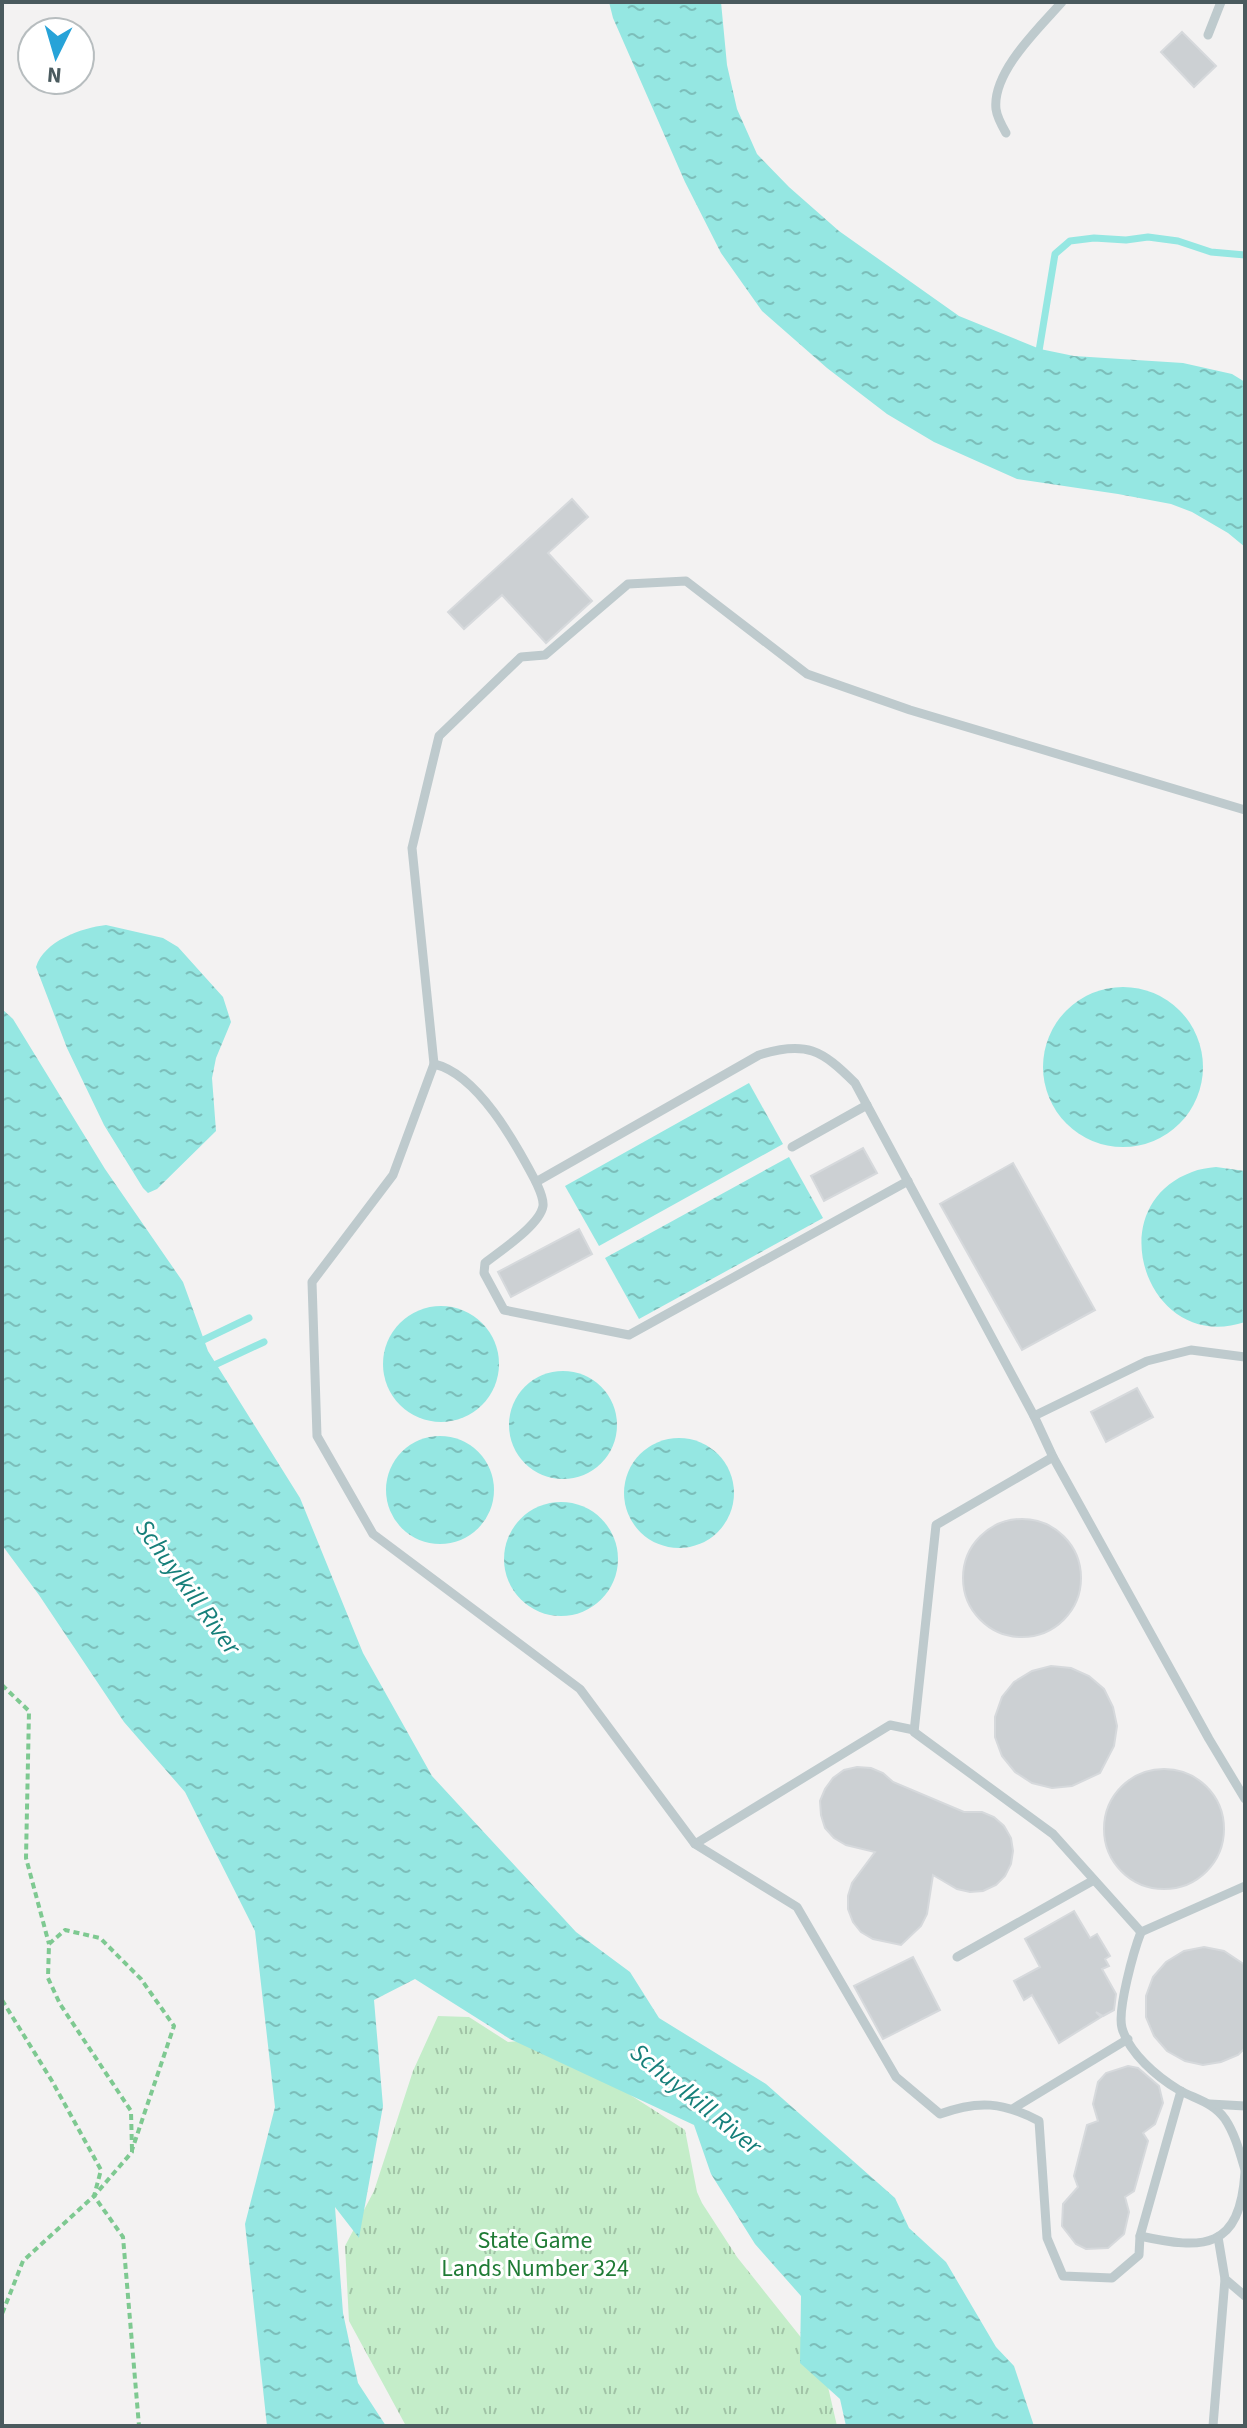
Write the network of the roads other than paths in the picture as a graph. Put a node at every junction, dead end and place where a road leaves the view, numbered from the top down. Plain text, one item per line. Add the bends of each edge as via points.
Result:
1 (1062, 2) edge
2 (1221, 2) edge
3 (1208, 35) dead end
4 (1006, 133) dead end
5 (1245, 810) edge
6 (434, 1064) junction
7 (867, 1105) junction
8 (792, 1147) dead end
9 (908, 1181) junction
10 (536, 1182) junction
11 (1245, 1357) edge
12 (1034, 1416) junction
13 (1053, 1457) junction
14 (914, 1730) junction
15 (1245, 1799) edge
16 (695, 1844) junction
17 (1094, 1880) junction
18 (1245, 1886) edge
19 (1141, 1932) junction
20 (957, 1957) dead end
21 (1128, 2039) junction
22 (1181, 2091) junction
23 (1210, 2104) junction
24 (1245, 2106) edge
25 (1014, 2108) junction
26 (1245, 2171) edge
27 (1140, 2236) junction
28 (1218, 2237) junction
29 (1225, 2279) junction
30 (1245, 2296) edge
31 (1213, 2426) edge

1 - 4 lane via 1022,48 1002,81 996,112
2 - 3 lane
5 - 6 lane via 807,674 686,581 628,584 545,655 521,657 439,736 412,848
6 - 10 lane via 448,1067 487,1104 513,1137
6 - 16 lane via 393,1175 312,1282 317,1436 373,1534 580,1689
7 - 8 lane
7 - 9 lane
7 - 10 lane via 835,1062 812,1050 786,1047 759,1055
9 - 10 lane via 629,1335 504,1310 484,1273 485,1263 538,1220 543,1207
9 - 12 lane
11 - 12 lane via 1191,1350 1147,1361
12 - 13 lane
13 - 14 lane via 936,1525
13 - 15 lane
14 - 16 lane via 890,1725
14 - 17 lane via 1053,1834
16 - 25 lane via 797,1907 896,2077 940,2114 967,2104
17 - 19 lane
17 - 20 lane
18 - 19 lane
19 - 21 lane via 1125,1992 1121,2026
21 - 22 lane via 1156,2075
21 - 25 lane
22 - 23 lane
22 - 27 lane
23 - 24 lane
23 - 26 lane via 1225,2119
25 - 27 lane via 1039,2121 1047,2238 1063,2276 1112,2278 1139,2255
26 - 28 lane via 1237,2215
27 - 28 lane via 1198,2245
28 - 29 lane
29 - 30 lane
29 - 31 lane

